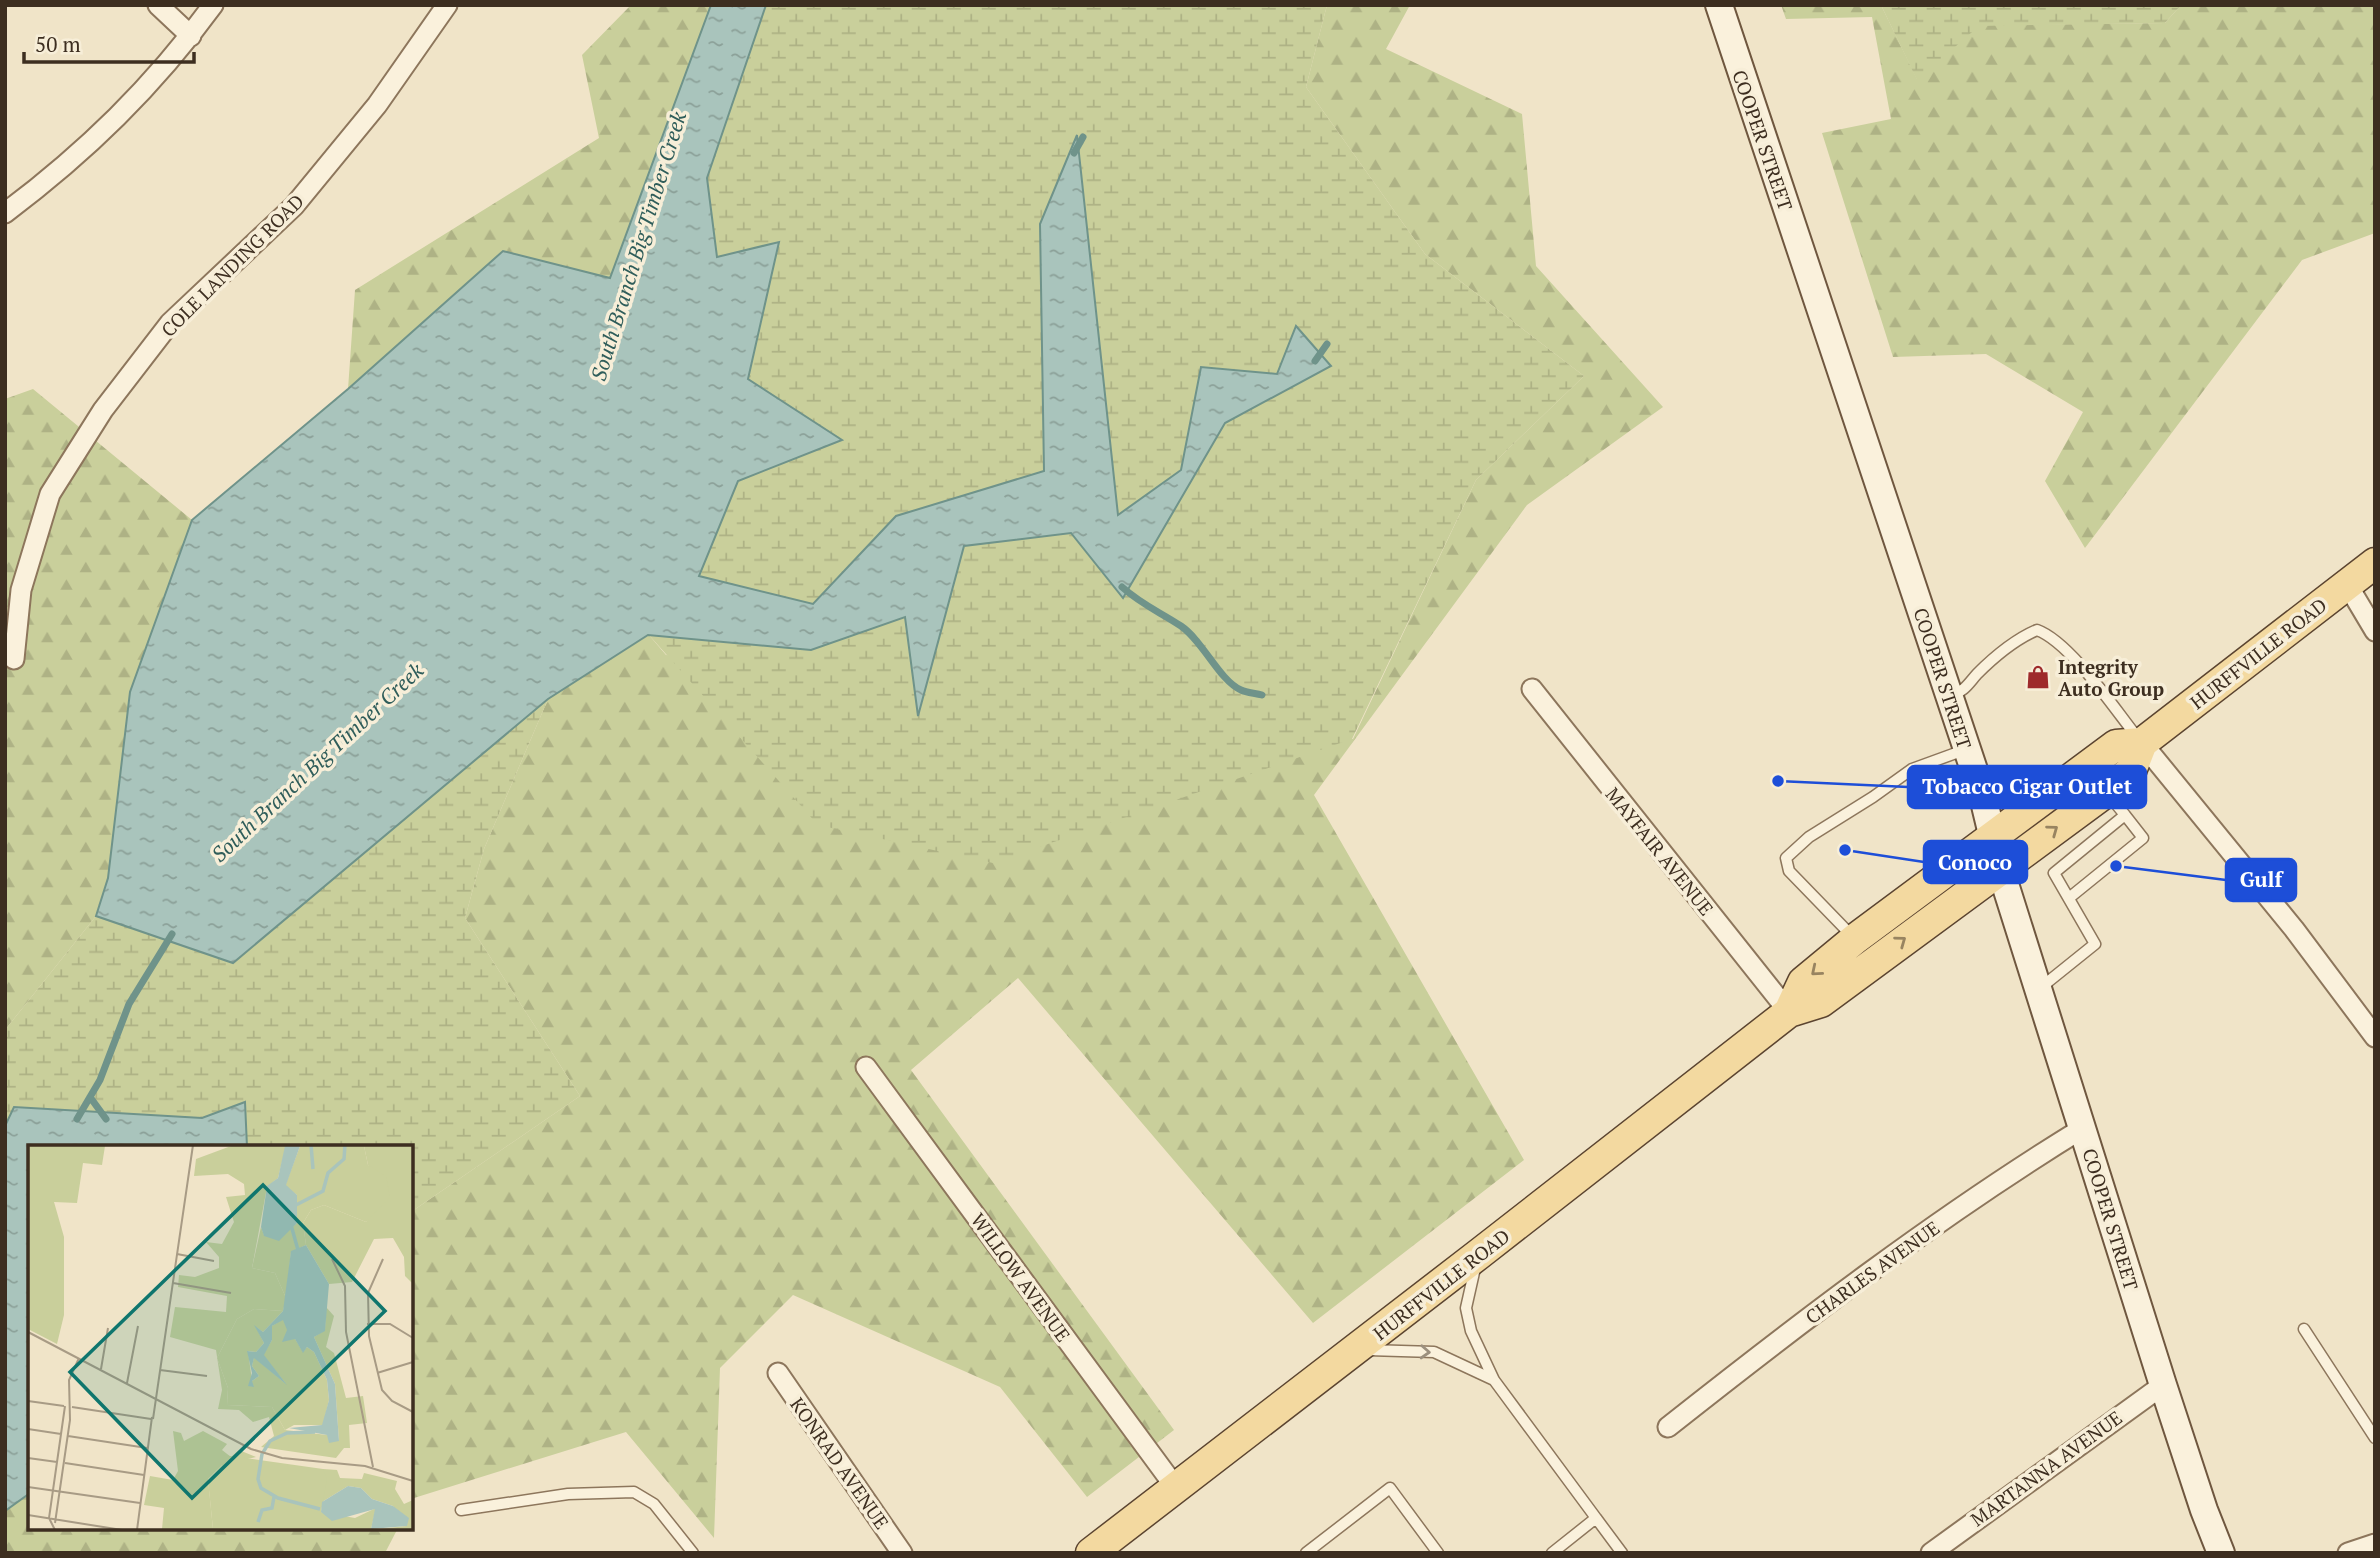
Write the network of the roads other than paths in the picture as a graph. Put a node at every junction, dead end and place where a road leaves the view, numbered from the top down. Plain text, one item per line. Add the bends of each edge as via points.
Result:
1 (158, 5) edge
2 (213, 5) edge
3 (447, 5) edge
4 (1719, 5) edge
5 (191, 36) junction
6 (5, 213) edge
7 (2375, 563) edge
8 (2347, 584) junction
9 (2375, 631) edge
10 (14, 659) dead end
11 (1532, 689) dead end
12 (1949, 695) junction
13 (2141, 743) junction
14 (1967, 749) junction
15 (2115, 803) junction
16 (1993, 836) junction
17 (2000, 868) junction
18 (2069, 898) junction
19 (1855, 939) junction
20 (2039, 989) junction
21 (1789, 1012) junction
22 (2375, 1037) edge
23 (866, 1067) dead end
24 (2083, 1128) junction
25 (1479, 1254) junction
26 (2304, 1329) dead end
27 (1357, 1349) junction
28 (778, 1373) dead end
29 (1494, 1380) junction
30 (2163, 1385) junction
31 (1668, 1427) dead end
32 (2375, 1438) edge
33 (1176, 1488) junction
34 (461, 1510) dead end
35 (1596, 1518) junction
36 (2375, 1544) edge
37 (693, 1553) edge
38 (902, 1553) edge
39 (1091, 1553) edge
40 (1306, 1553) edge
41 (1438, 1553) edge
42 (1552, 1553) edge
43 (1622, 1553) edge
44 (1931, 1553) edge
45 (2221, 1553) edge
46 (2348, 1553) edge

1 - 5 street
2 - 5 street
3 - 10 street, COLE LANDING ROAD via 377,105 294,206 170,323 103,410 50,494 21,590
4 - 12 main road, COOPER STREET
5 - 6 street via 106,130
7 - 8 main road, HURFFVILLE ROAD
8 - 9 street
8 - 13 main road, HURFFVILLE ROAD
11 - 21 street, MAYFAIR AVENUE
12 - 13 lane via 1964,691 2020,638 2037,630 2066,650
12 - 14 main road, COOPER STREET
13 - 15 main road, HURFFVILLE ROAD
13 - 16 main road, HURFFVILLE ROAD via 2116,745
13 - 22 street via 2294,929
14 - 16 main road, COOPER STREET
14 - 19 lane via 1912,769 1809,837 1786,859 1789,871
17 -> 15 main road, HURFFVILLE ROAD
15 - 18 lane via 2054,873
15 - 18 lane via 2143,838
16 - 17 main road, COOPER STREET
16 - 19 main road, HURFFVILLE ROAD
17 - 20 main road, COOPER STREET
21 -> 17 main road, HURFFVILLE ROAD via 1821,1002
18 - 20 lane via 2095,944
19 -> 21 main road, HURFFVILLE ROAD via 1803,982
20 - 24 main road, COOPER STREET
21 - 25 main road, HURFFVILLE ROAD
23 - 33 street, WILLOW AVENUE
24 - 30 main road, COOPER STREET
24 - 31 street, CHARLES AVENUE via 1988,1187
25 - 27 main road, HURFFVILLE ROAD
25 - 29 lane via 1466,1308 1471,1331
26 - 32 lane
27 -> 29 lane via 1434,1352
27 - 33 main road, HURFFVILLE ROAD
28 - 38 street, KONRAD AVENUE
29 - 35 lane
30 - 44 street, MARTANNA AVENUE
30 - 45 main road, COOPER STREET
33 - 39 main road, HURFFVILLE ROAD
34 - 37 lane via 568,1494 634,1492 654,1504
35 - 42 lane
35 - 43 lane
36 - 46 street
40 - 41 lane via 1390,1488

